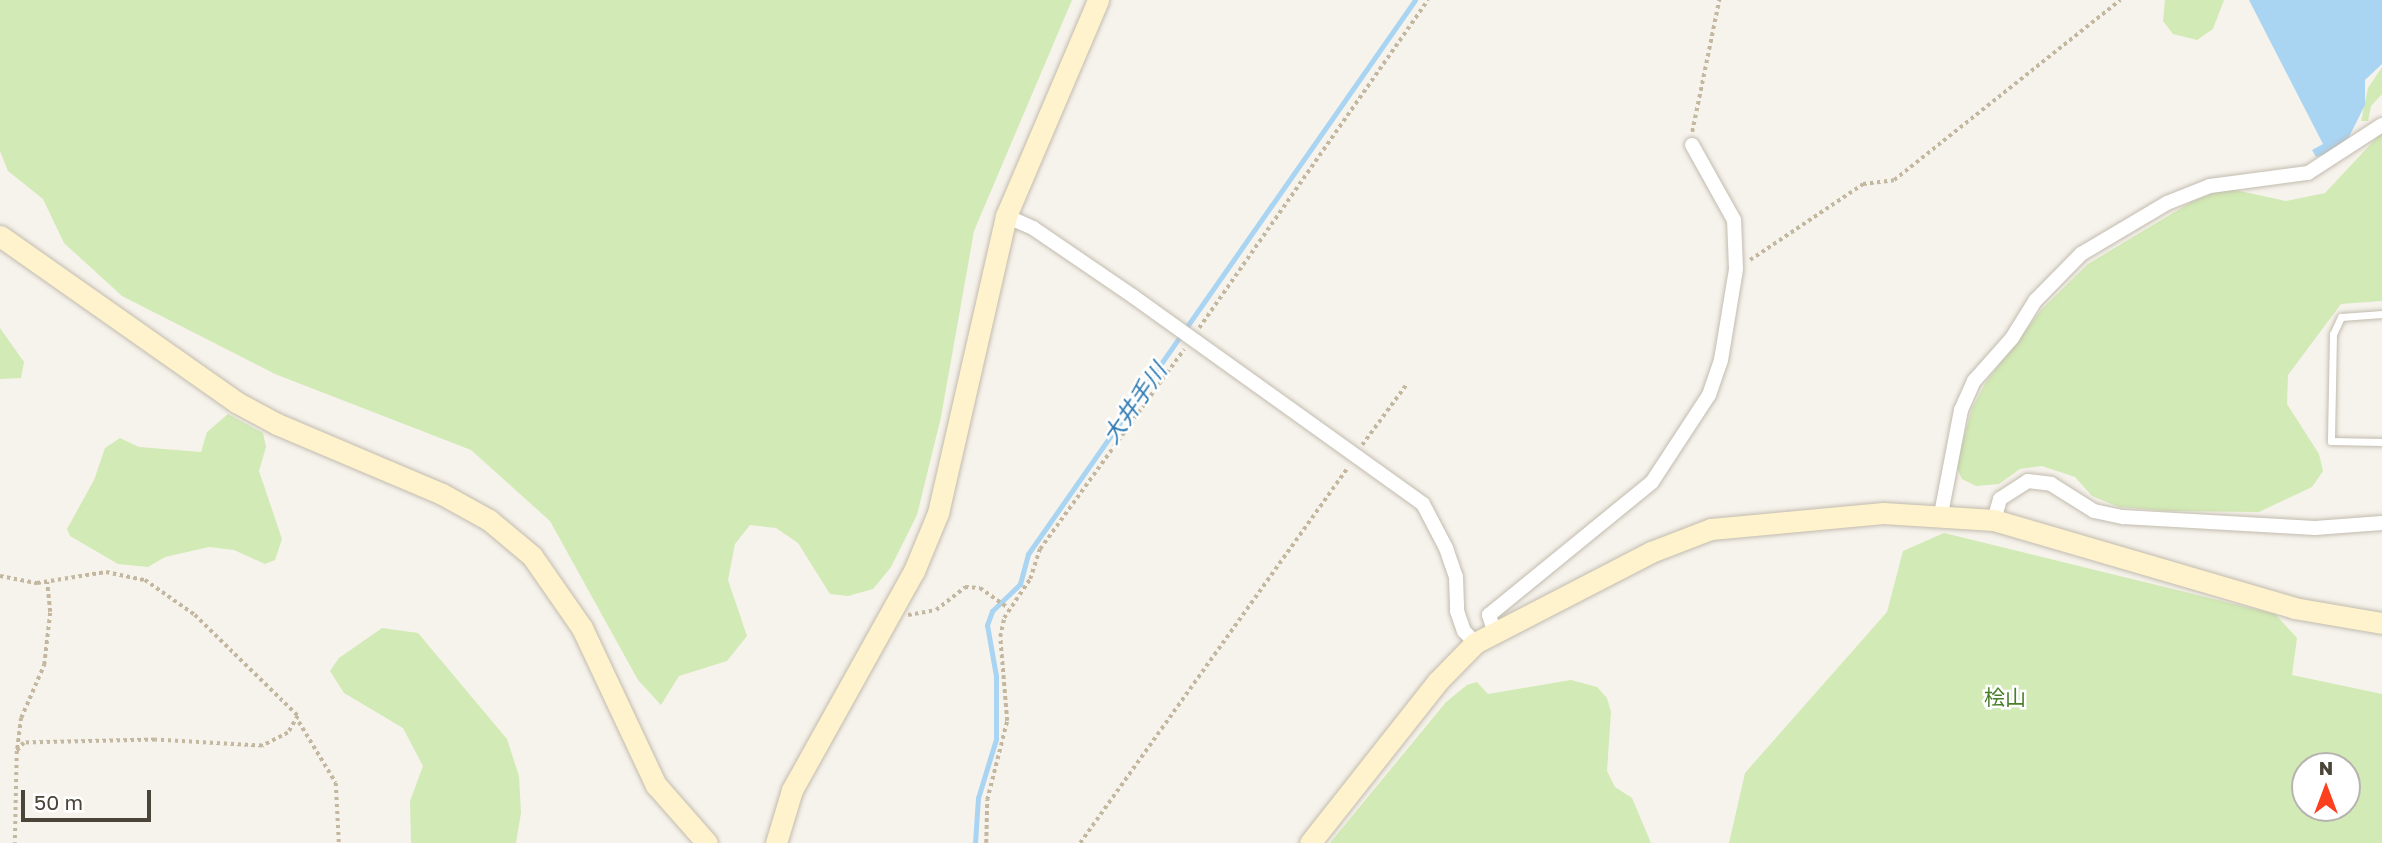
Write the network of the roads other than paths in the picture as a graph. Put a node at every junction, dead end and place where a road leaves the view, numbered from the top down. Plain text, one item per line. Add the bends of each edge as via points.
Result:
1 (1098, 0) edge
2 (2382, 125) edge
3 (1692, 145) road end
4 (1006, 216) junction
5 (0, 236) edge
6 (2382, 314) edge
7 (2382, 442) edge
8 (1941, 514) junction
9 (1993, 520) junction
10 (2382, 523) edge
11 (2382, 623) edge
12 (1494, 631) junction
13 (1475, 643) junction
14 (707, 843) edge
15 (776, 843) edge
16 (1310, 843) edge

1 - 4 street
2 - 8 street via 2308,173 2210,186 2167,204 2081,254 2035,301 2012,338 1974,381 1961,410
3 - 12 street via 1734,220 1736,269 1721,360 1709,395 1652,482 1489,615
4 - 13 street via 1033,228 1359,452 1423,503 1456,577 1457,611 1464,631
4 - 15 street via 938,513 914,571 792,790
5 - 14 street via 236,402 276,424 442,494 489,520 532,556 582,628 656,785 682,820
6 - 7 lane via 2342,317 2333,334 2331,442
8 - 9 street
8 - 12 street via 1783,519 1711,529 1651,552
9 - 10 street via 2000,499 2028,481 2051,484 2094,511 2123,517 2315,528
9 - 11 street via 2294,608
12 - 13 street
13 - 16 street via 1437,682

